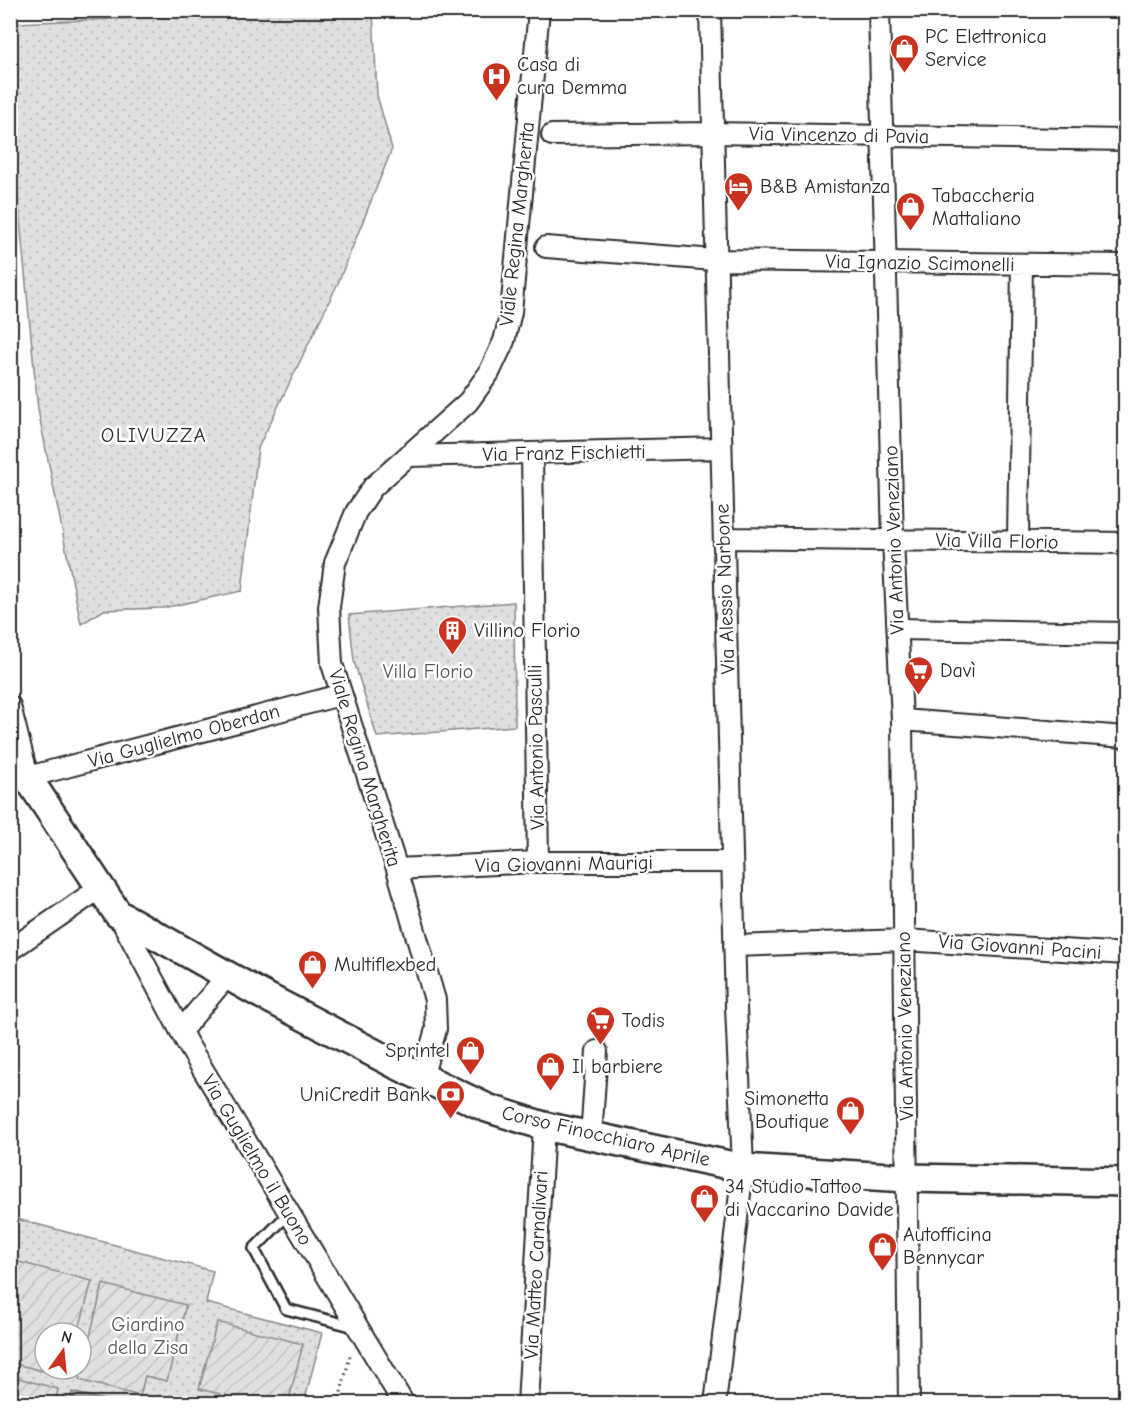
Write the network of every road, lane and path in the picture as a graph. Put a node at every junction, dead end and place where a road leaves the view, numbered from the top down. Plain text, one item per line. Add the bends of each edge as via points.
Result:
1 (539, 10) edge
2 (710, 10) edge
3 (879, 10) edge
4 (712, 133) junction
5 (552, 135) dead end
6 (882, 135) junction
7 (1125, 140) edge
8 (546, 247) dead end
9 (716, 260) junction
10 (886, 262) junction
11 (1022, 264) junction
12 (1125, 265) edge
13 (720, 448) junction
14 (532, 453) junction
15 (409, 456) junction
16 (724, 538) junction
17 (893, 540) junction
18 (1018, 541) junction
19 (1125, 543) edge
20 (898, 629) junction
21 (1125, 633) edge
22 (340, 695) junction
23 (10, 706) edge
24 (902, 720) junction
25 (1125, 736) edge
26 (10, 751) edge
27 (28, 777) junction
28 (538, 862) junction
29 (732, 862) junction
30 (397, 869) junction
31 (100, 888) junction
32 (118, 914) junction
33 (904, 940) junction
34 (734, 945) junction
35 (10, 951) edge
36 (1125, 954) edge
37 (227, 976) junction
38 (181, 1031) junction
39 (597, 1051) dead end
40 (422, 1078) junction
41 (544, 1126) junction
42 (591, 1137) junction
43 (743, 1167) junction
44 (907, 1178) junction
45 (1125, 1182) edge
46 (289, 1214) junction
47 (358, 1327) junction
48 (338, 1404) edge
49 (404, 1404) edge
50 (528, 1404) edge
51 (715, 1404) edge
52 (909, 1404) edge

1 - 15 street, Viale Regina Margherita via 511,312 504,341 489,373 468,402
2 - 4 street, Via Alessio Narbone
3 - 6 street, Via Antonio Veneziano
4 - 5 street, Via Vincenzo di Pavia
4 - 6 street, Via Vincenzo di Pavia
4 - 9 street, Via Alessio Narbone
6 - 7 street, Via Vincenzo di Pavia
6 - 10 street, Via Antonio Veneziano
8 - 9 street, Via Ignazio Scimonelli
9 - 10 street, Via Ignazio Scimonelli
9 - 13 street, Via Alessio Narbone
10 - 11 street, Via Ignazio Scimonelli
10 - 17 street, Via Antonio Veneziano
11 - 12 street, Via Ignazio Scimonelli
11 - 18 street
13 - 14 street, Via Franz Fischietti
13 - 16 street, Via Alessio Narbone
14 - 15 street, Via Franz Fischietti
14 - 28 street, Via Antonio Pasculli
15 - 22 street, Viale Regina Margherita via 373,488 356,512 335,563 329,607 332,664
16 - 17 street, Via Villa Florio
16 - 29 street, Via Alessio Narbone
17 - 18 street, Via Villa Florio
17 - 20 street, Via Antonio Veneziano
18 - 19 street, Via Villa Florio
20 - 21 street
20 - 24 street, Via Antonio Veneziano
22 - 27 street, Via Guglielmo Oberdan
22 - 30 street, Viale Regina Margherita
23 - 27 street
24 - 25 street
24 - 33 street, Via Antonio Veneziano
26 - 27 street, Corso Finocchiaro Aprile
27 - 31 street, Corso Finocchiaro Aprile
28 - 29 street, Via Giovanni Maurigi
28 - 30 street, Via Giovanni Maurigi
29 - 34 street, Via Alessio Narbone
30 - 40 street, Viale Regina Margherita via 435,1000 436,1029
31 - 32 street, Corso Finocchiaro Aprile
31 - 35 street
32 - 37 street, Corso Finocchiaro Aprile
32 - 38 street, Via Guglielmo il Buono
33 - 34 street, Via Giovanni Pacini
33 - 36 street, Via Giovanni Pacini
33 - 44 street, Via Antonio Veneziano
34 - 43 street, Via Alessio Narbone
37 - 38 street
37 - 40 street, Corso Finocchiaro Aprile
38 - 46 street, Via Guglielmo il Buono
39 - 42 street
40 - 41 street, Corso Finocchiaro Aprile via 488,1108
41 - 42 street, Corso Finocchiaro Aprile
41 - 50 street, Via Matteo Carnalivari
42 - 43 street, Corso Finocchiaro Aprile
43 - 44 street, Corso Finocchiaro Aprile
43 - 51 street, Via Alessio Narbone
44 - 45 street, Corso Finocchiaro Aprile
44 - 52 street, Via Antonio Veneziano
46 - 47 street, Via Guglielmo il Buono
46 - 47 lane via 254,1249 286,1309
47 - 48 path
47 - 49 street, Via Guglielmo il Buono

